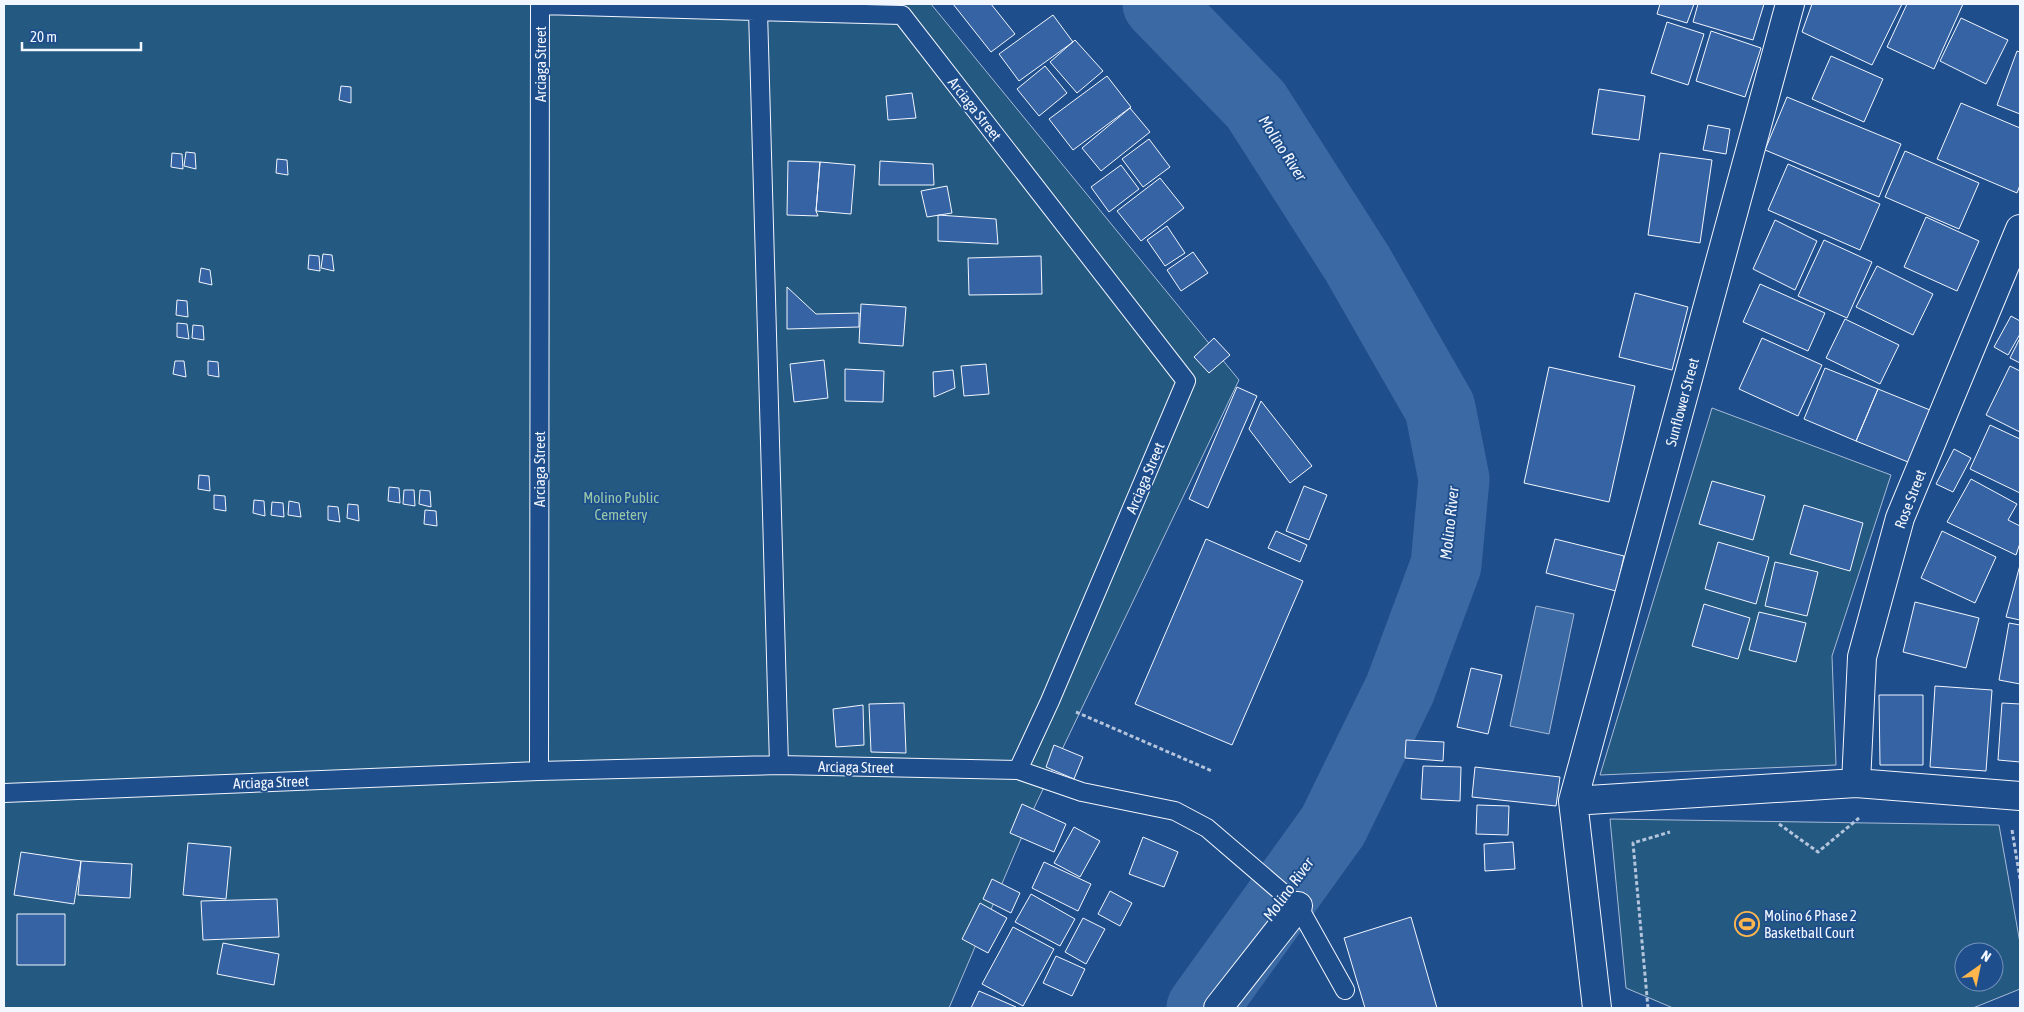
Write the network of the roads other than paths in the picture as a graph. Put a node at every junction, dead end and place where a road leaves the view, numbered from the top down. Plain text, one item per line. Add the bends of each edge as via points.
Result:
1 (1790, 4) edge
2 (758, 11) junction
3 (2020, 229) edge
4 (779, 765) junction
5 (1018, 770) junction
6 (539, 771) junction
7 (1856, 783) junction
8 (4, 793) edge
9 (2013, 795) edge
10 (1573, 801) junction
11 (1298, 906) junction
12 (1345, 990) dead end
13 (1218, 1008) edge
14 (1597, 1008) edge

1 - 10 street, Sunflower Street
2 - 4 lane
2 - 5 lane, Arciaga Street via 902,15 1186,381
2 - 6 lane, Arciaga Street via 540,5
3 - 7 street, Rose Street via 1900,518 1862,657
4 - 5 lane, Arciaga Street
4 - 6 lane, Arciaga Street
5 - 11 lane via 1082,792 1175,811 1207,828
6 - 8 lane, Arciaga Street
7 - 9 street
7 - 10 street
10 - 14 street
11 - 12 lane
11 - 13 street

